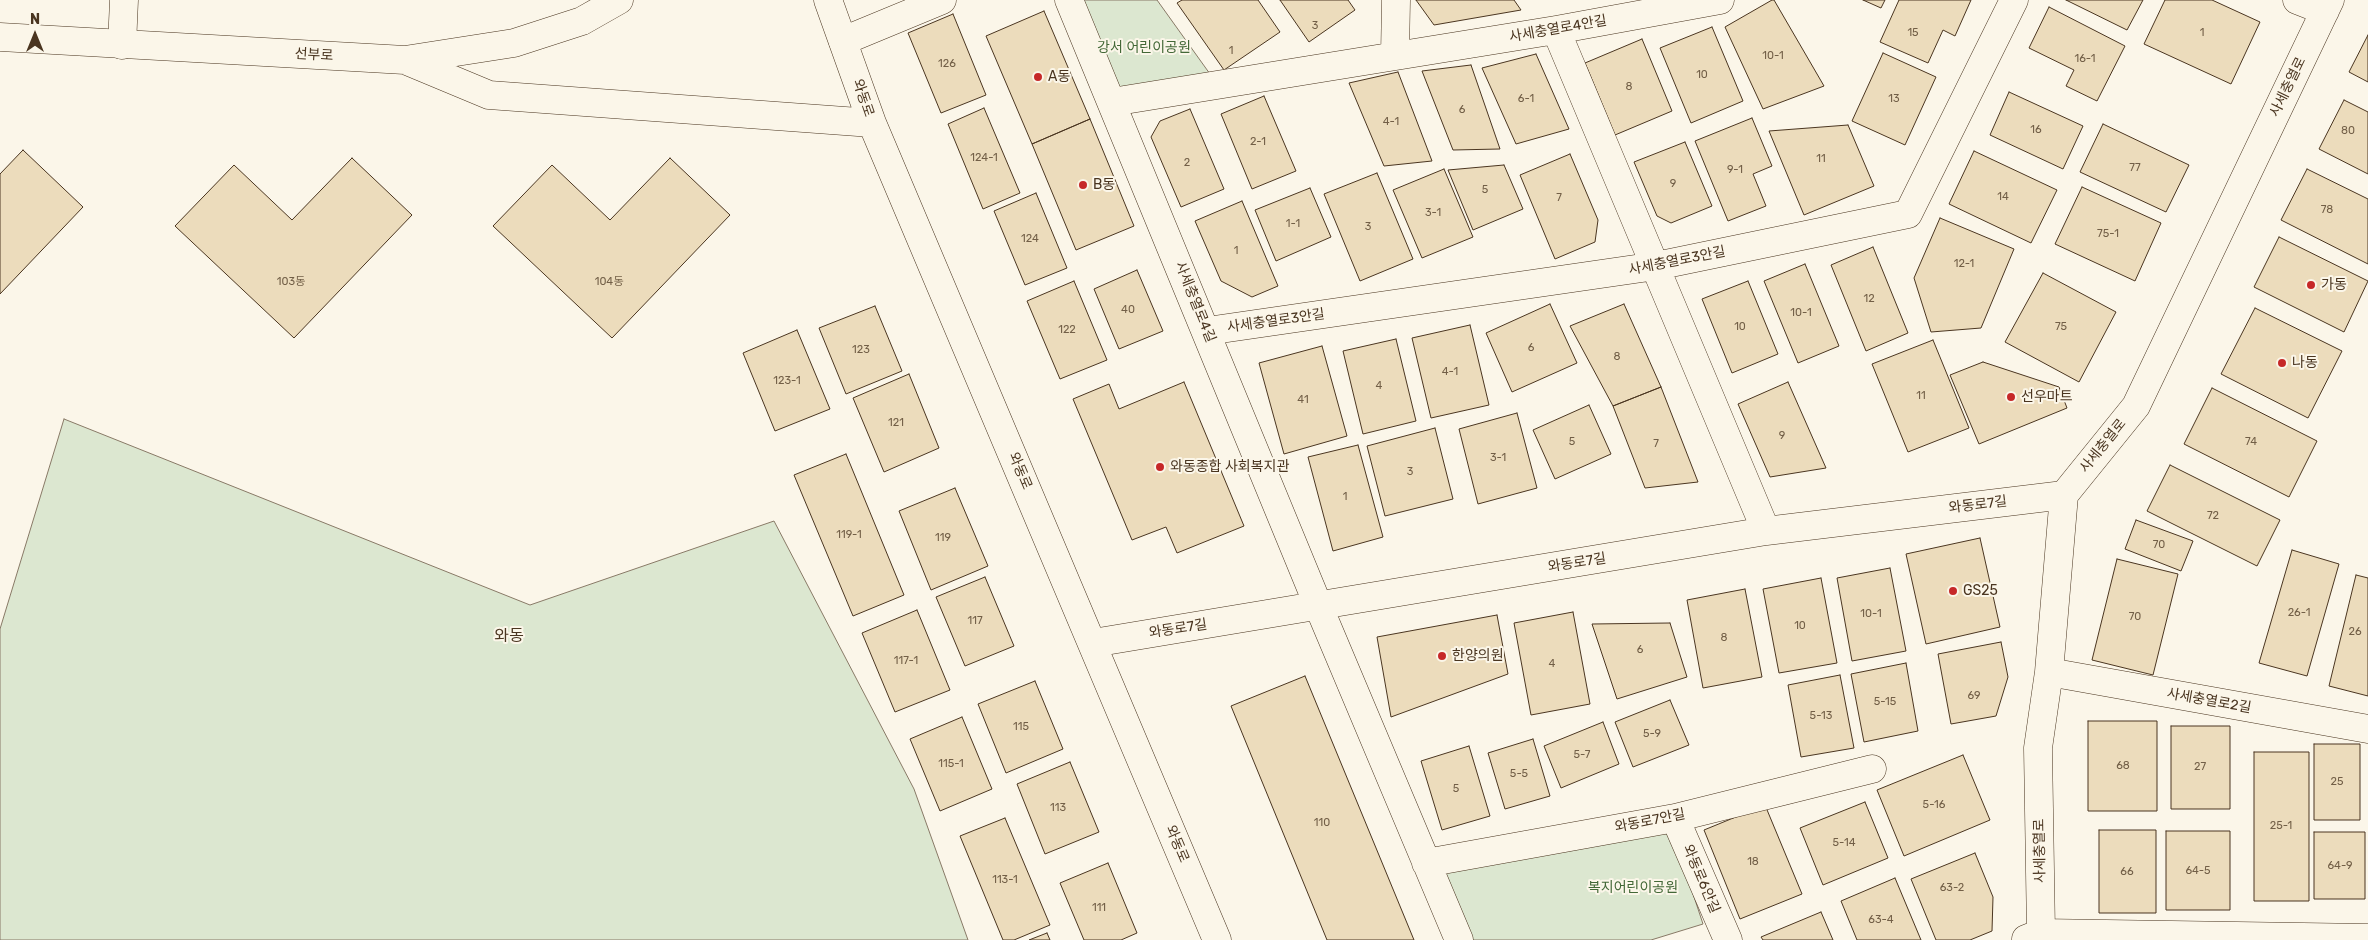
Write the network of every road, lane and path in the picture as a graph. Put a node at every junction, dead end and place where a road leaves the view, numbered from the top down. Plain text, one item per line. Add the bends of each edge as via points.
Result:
1 (124, 0) edge
2 (619, 0) edge
3 (828, 0) edge
4 (942, 0) edge
5 (1070, 0) edge
6 (1396, 0) edge
7 (1720, 0) edge
8 (2014, 0) edge
9 (2297, 0) edge
10 (2327, 6) edge
11 (1556, 30) junction
12 (0, 37) edge
13 (843, 41) junction
14 (122, 44) junction
15 (1395, 56) junction
16 (405, 60) junction
17 (1112, 102) junction
18 (872, 123) junction
19 (1656, 266) junction
20 (1207, 331) junction
21 (2064, 495) junction
22 (1766, 531) junction
23 (1318, 605) junction
24 (1093, 643) junction
25 (2049, 672) junction
26 (2368, 729) edge
27 (1872, 769) dead end
28 (1674, 818) junction
29 (1426, 863) junction
30 (2036, 938) edge
31 (2368, 938) edge
32 (1217, 940) edge
33 (1459, 940) edge
34 (1728, 940) edge

1 - 14 street
2 - 16 street, 선부로 via 582,21 514,43
3 - 13 street, 와동로
4 - 13 street
5 - 17 street, 사세충열로4길
6 - 15 street
7 - 11 street, 사세충열로4안길
8 - 19 street, 사세충열로3안길 via 1908,214
9 - 10 street
10 - 21 street, 사세충열로 via 2136,406
11 - 15 street, 사세충열로4안길
11 - 19 street
12 - 14 street, 선부로
13 - 18 street, 와동로
14 - 16 street, 선부로
15 - 17 street, 사세충열로4안길
16 - 18 street via 489,95
17 - 20 street, 사세충열로4길
18 - 24 street, 와동로
19 - 20 street, 사세충열로3안길
19 - 22 street
20 - 23 street, 사세충열로4길
21 - 22 street, 와동로7길
21 - 25 street, 사세충열로
22 - 23 street, 와동로7길
23 - 24 street, 와동로7길
23 - 29 street
24 - 32 street, 와동로
25 - 26 street, 사세충열로2길
25 - 30 street, 사세충열로 via 2038,748
27 - 28 street, 와동로7안길
28 - 29 street, 와동로7안길
28 - 34 street, 와동로6안길
29 - 33 street
30 - 31 street, 사세충열로

